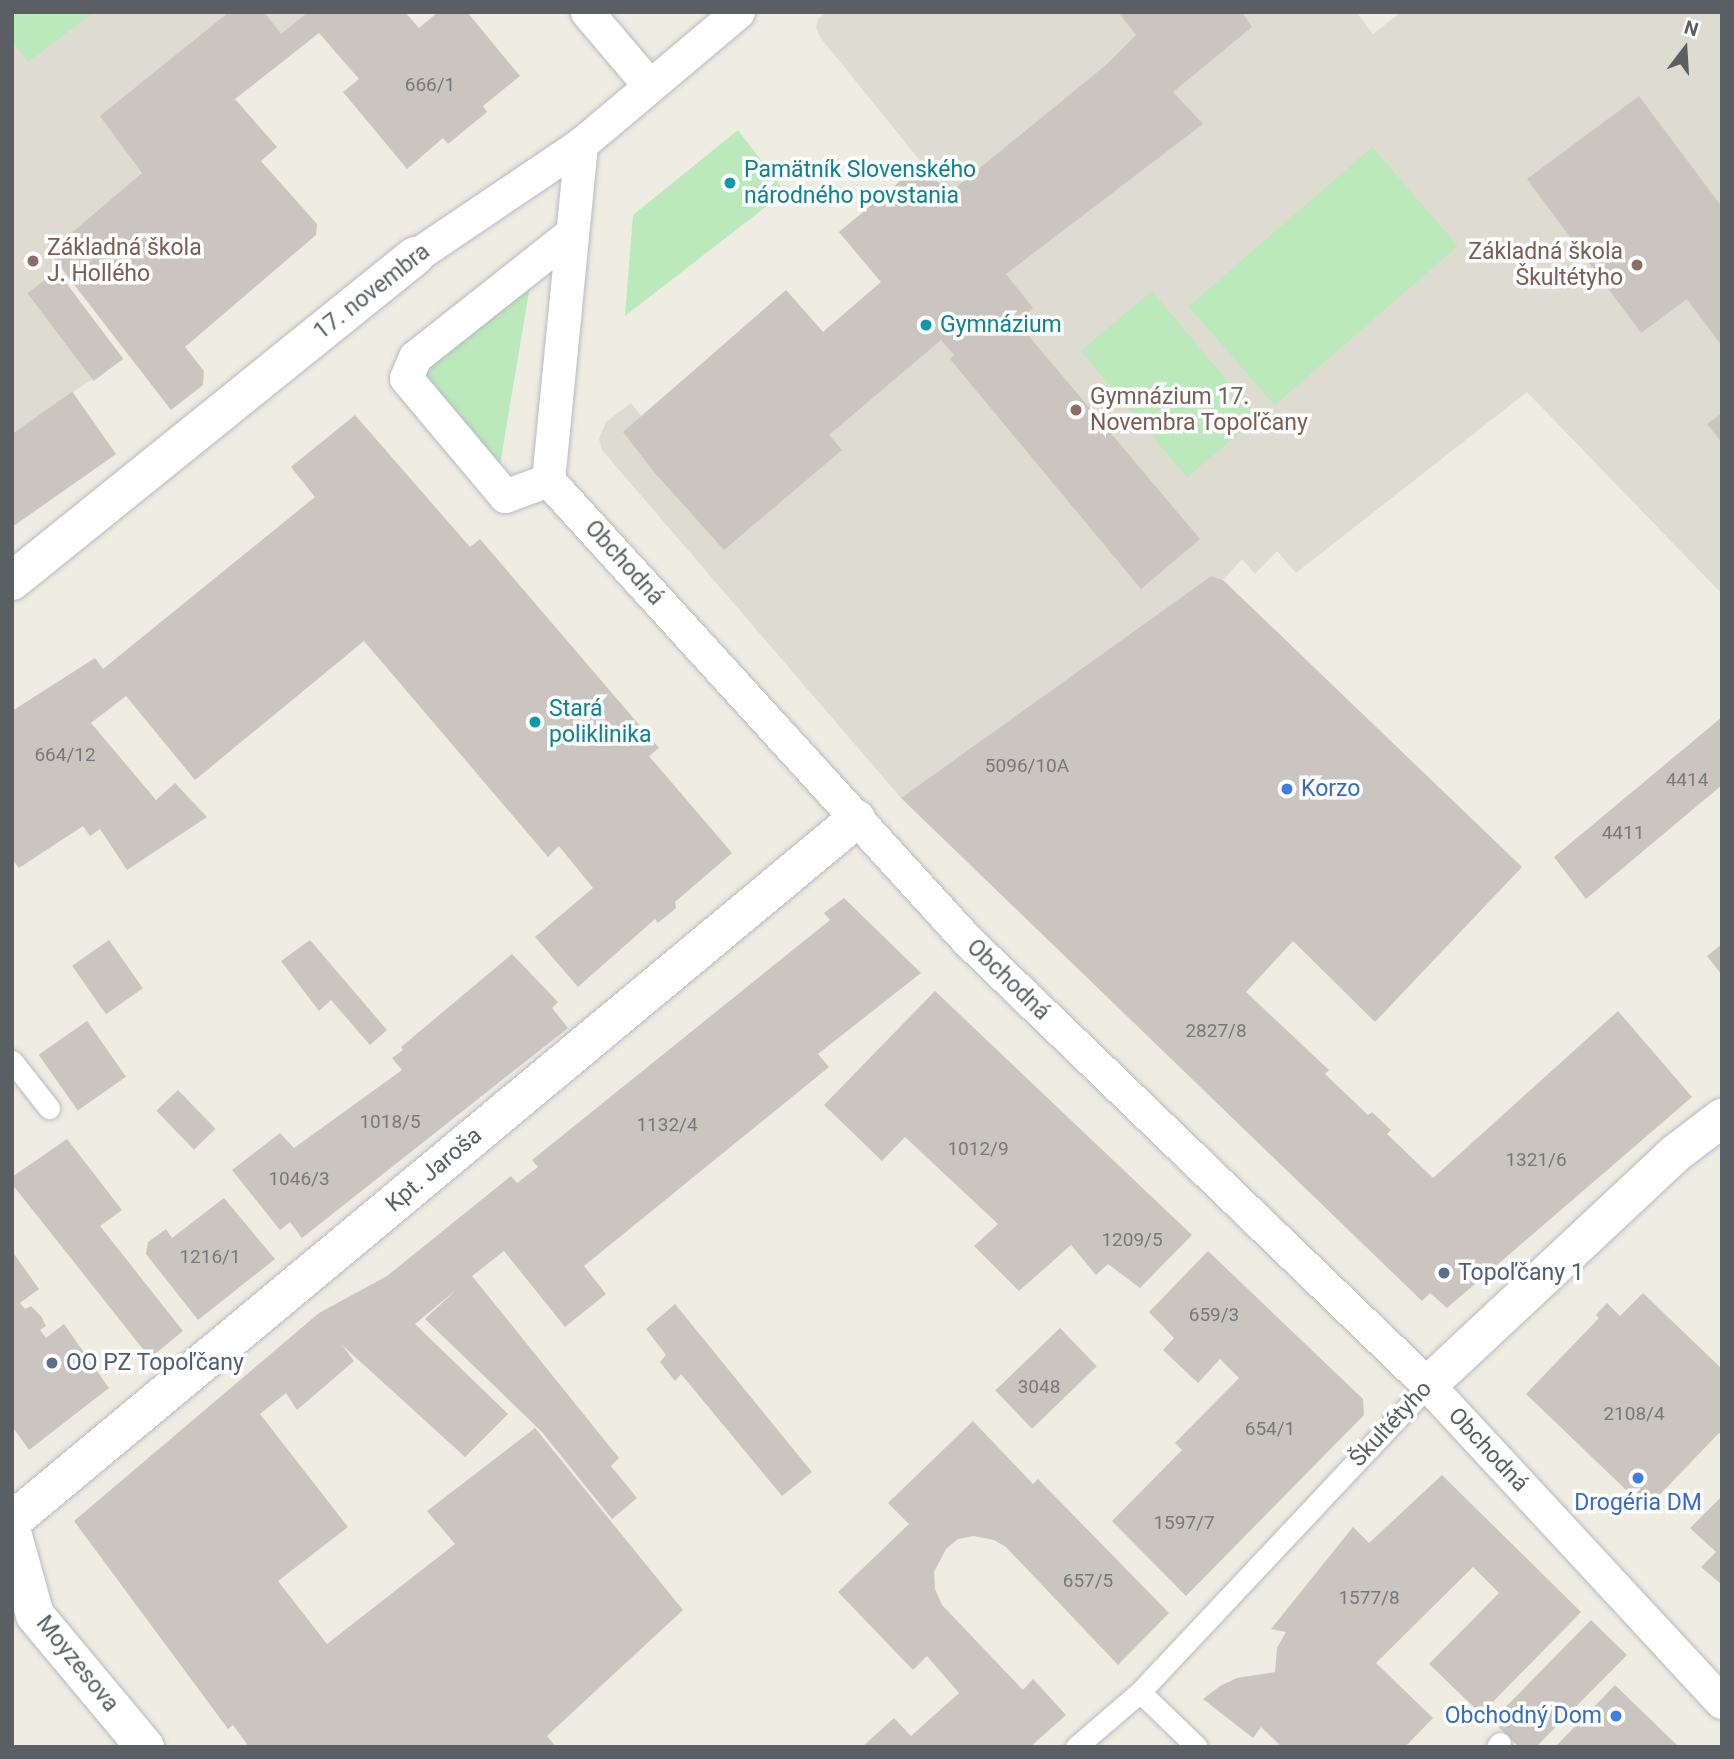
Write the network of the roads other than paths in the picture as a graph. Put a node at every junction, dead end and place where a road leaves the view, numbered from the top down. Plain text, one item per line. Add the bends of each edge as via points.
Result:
1 (587, 12) edge
2 (738, 12) edge
3 (648, 85) junction
4 (580, 145) junction
5 (572, 233) junction
6 (415, 256) joint
7 (548, 480) junction
8 (12, 582) edge
9 (856, 819) junction
10 (12, 1061) edge
11 (49, 1108) dead end
12 (1722, 1118) edge
13 (1427, 1385) junction
14 (12, 1521) edge
15 (12, 1532) edge
16 (1140, 1692) junction
17 (1722, 1702) edge
18 (145, 1747) edge
19 (1076, 1747) edge
20 (1197, 1747) edge

1 - 3 street
2 - 3 street, 17. novembra
3 - 4 street, 17. novembra
4 - 5 street
4 - 6 street, 17. novembra
5 - 7 street
5 - 7 street via 415,357 406,378 505,495
6 - 8 street, 17. novembra
7 - 9 street, Obchodná
9 - 13 street, Obchodná via 967,940
9 - 14 street, Kpt. Jaroša
10 - 11 lane
12 - 13 street, Škultétyho via 1676,1153
13 - 16 lane, Škultétyho
13 - 17 street, Obchodná
15 - 18 street, Moyzesova via 35,1615
16 - 19 lane, Škultétyho
16 - 20 lane

